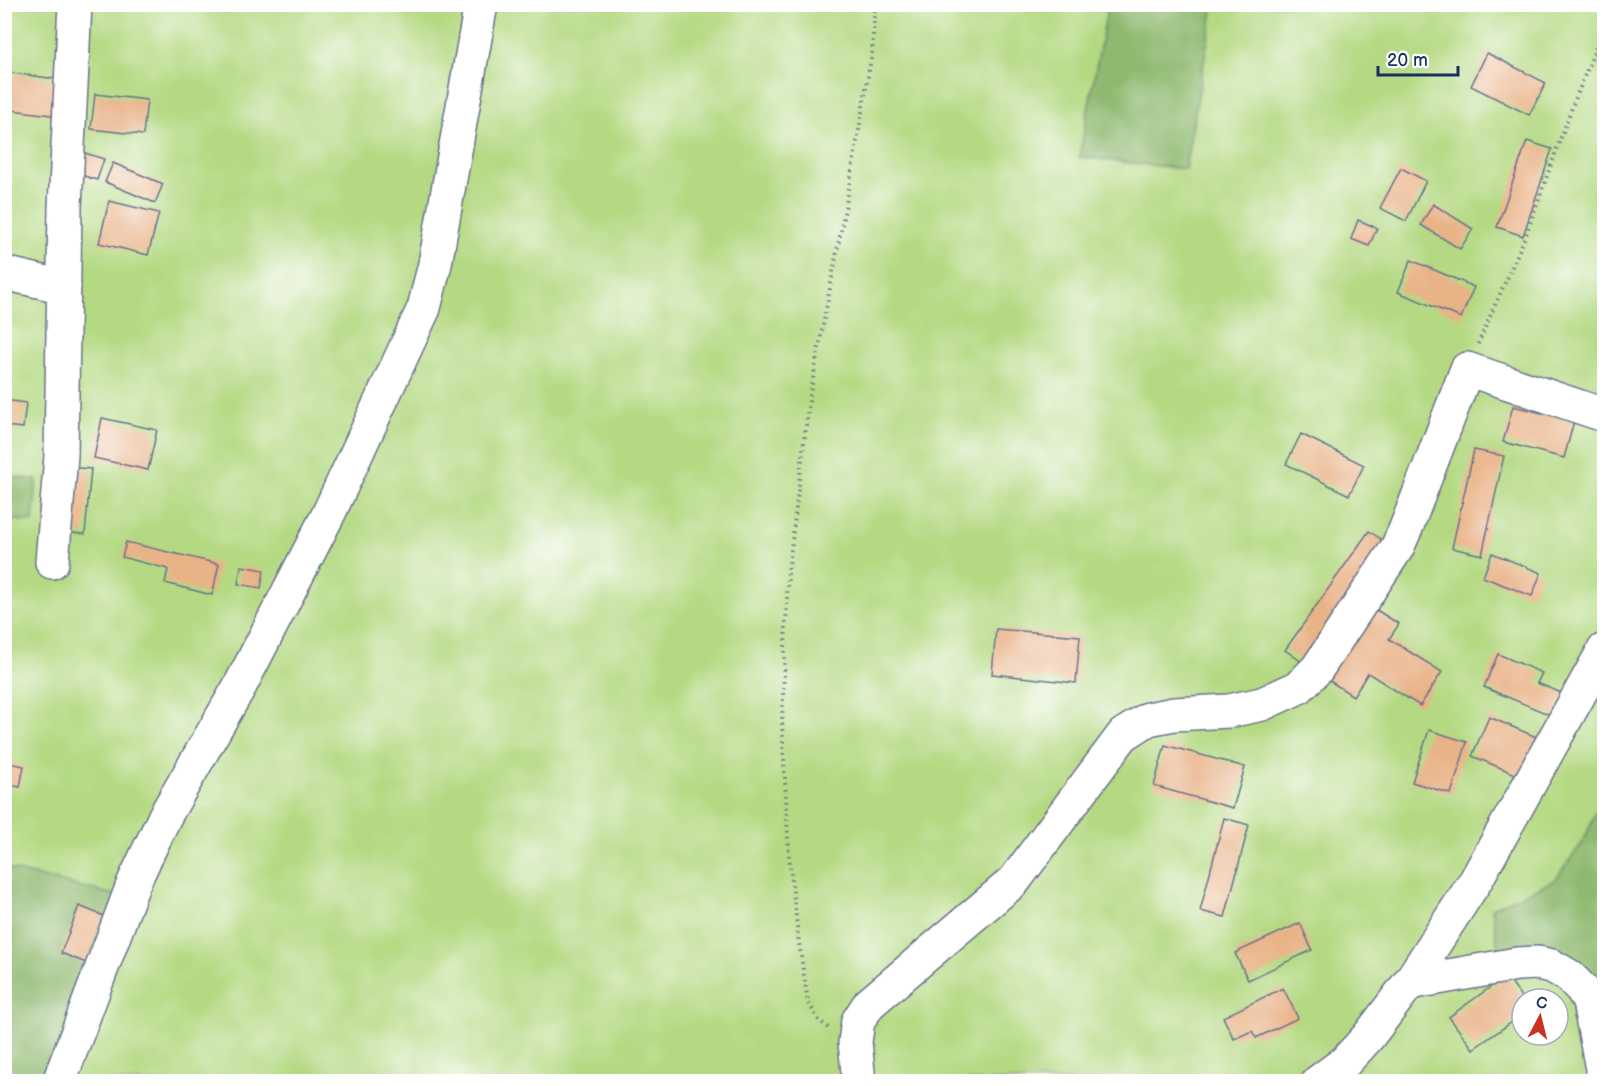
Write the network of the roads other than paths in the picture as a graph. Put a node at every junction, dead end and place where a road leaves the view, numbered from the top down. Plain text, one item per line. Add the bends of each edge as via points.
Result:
1 (75, 4) edge
2 (481, 4) edge
3 (4, 273) edge
4 (64, 287) junction
5 (1605, 415) edge
6 (52, 562) dead end
7 (1605, 650) edge
8 (1409, 983) junction
9 (1605, 1079) edge
10 (59, 1082) edge
11 (859, 1082) edge
12 (1318, 1082) edge

1 - 4 street
2 - 10 street via 424,308 328,515 242,684 165,816 134,882
3 - 4 street
4 - 6 street via 61,456
5 - 11 street via 1467,369 1397,548 1317,669 1299,687 1262,704 1148,719 1124,735 1014,881 869,1004 858,1021 855,1042
7 - 8 street via 1476,879
8 - 9 street via 1517,964 1552,966 1582,989
8 - 12 street via 1346,1062

